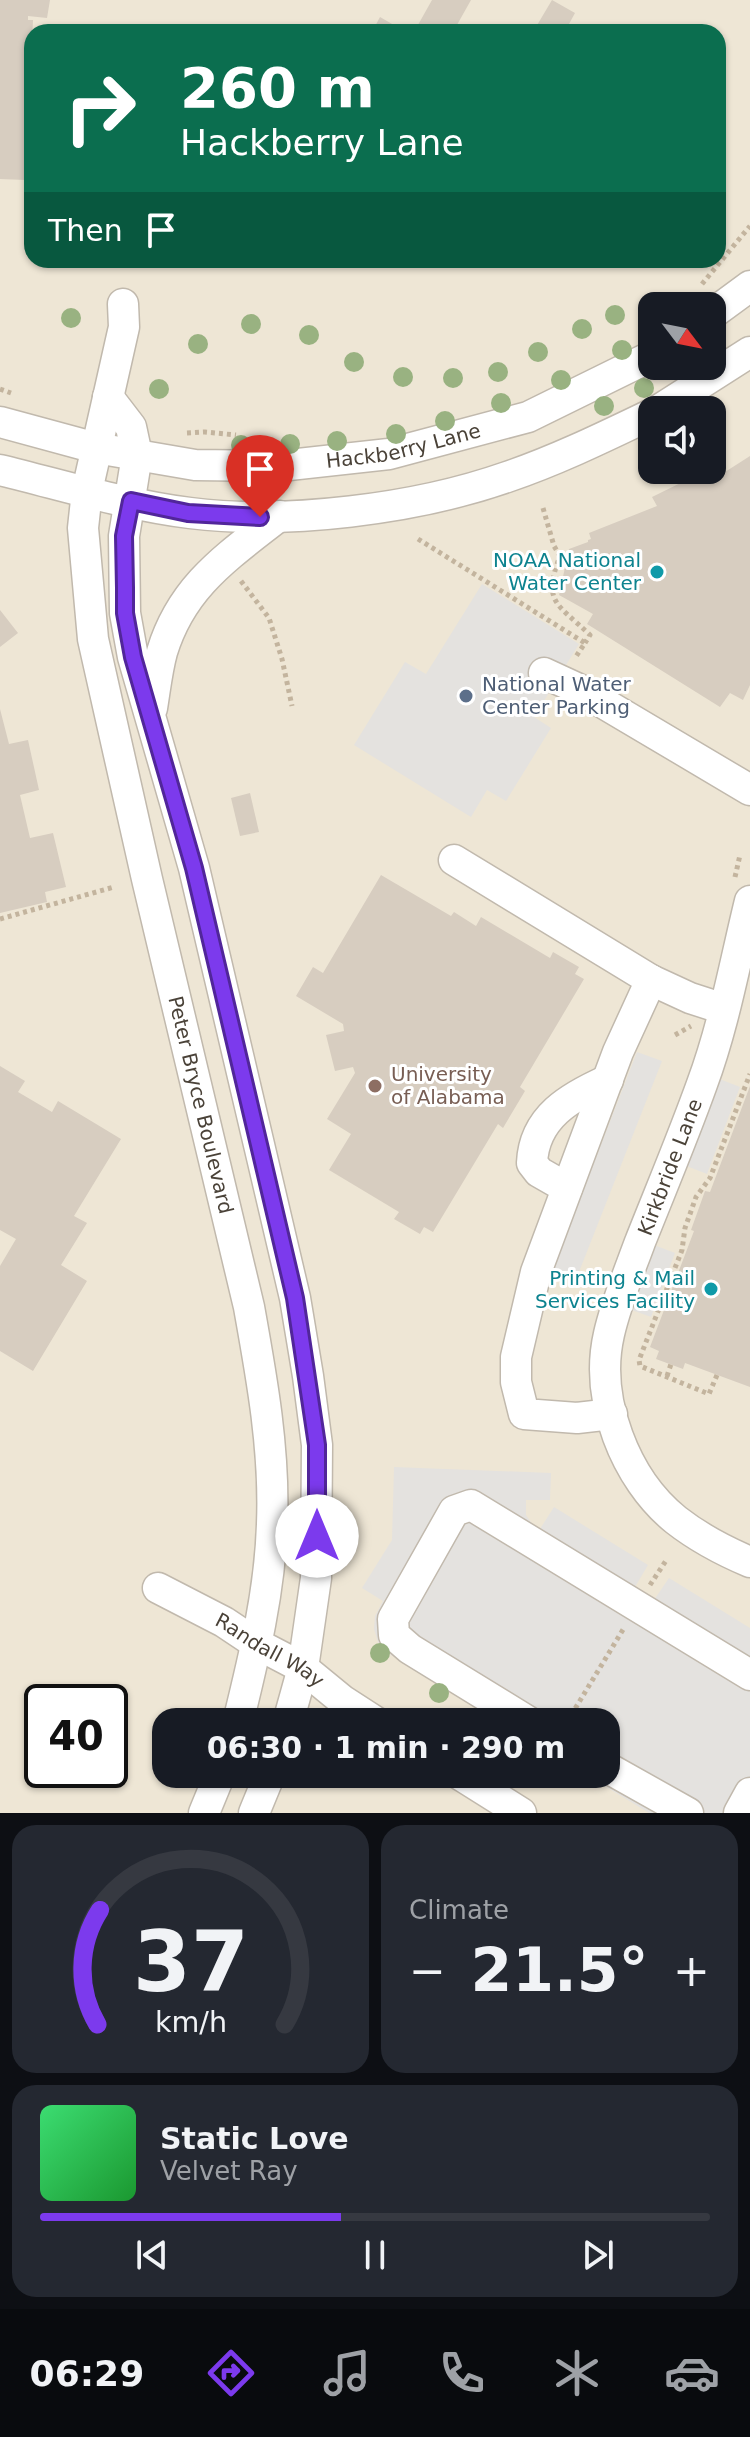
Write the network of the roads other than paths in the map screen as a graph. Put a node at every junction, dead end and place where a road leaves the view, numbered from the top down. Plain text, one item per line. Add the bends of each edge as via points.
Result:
1 (750, 286) edge
2 (123, 304) dead end
3 (726, 304) edge
4 (750, 352) edge
5 (638, 363) edge
6 (681, 396) edge
7 (108, 397) junction
8 (638, 421) edge
9 (0, 422) edge
10 (96, 448) junction
11 (137, 455) junction
12 (0, 470) edge
13 (87, 491) junction
14 (131, 501) junction
15 (279, 516) junction
16 (557, 669) road end
17 (150, 718) junction
18 (750, 790) edge
19 (454, 860) dead end
20 (750, 901) edge
21 (651, 980) junction
22 (724, 1009) junction
23 (608, 1080) junction
24 (567, 1188) junction
25 (612, 1414) junction
26 (750, 1562) edge
27 (158, 1588) dead end
28 (257, 1644) junction
29 (303, 1668) junction
30 (750, 1675) edge
31 (241, 1708) edge
32 (292, 1708) edge
33 (354, 1708) edge
34 (506, 1708) edge
35 (620, 1775) edge
36 (214, 1788) edge
37 (264, 1788) edge
38 (481, 1788) edge
39 (750, 1793) edge
40 (204, 1813) edge
41 (254, 1813) edge
42 (521, 1813) edge
43 (688, 1813) edge
44 (739, 1813) edge

1 - 3 street
2 - 7 street, Peter Bryce Boulevard via 124,327
4 - 6 street
5 - 11 street, Hackberry Lane via 528,417 389,454 280,466 195,465
7 - 10 street, Peter Bryce Boulevard
7 - 11 street via 131,427
8 - 15 street via 505,478 423,499
9 - 10 street, Hackberry Lane
10 - 11 street, Hackberry Lane
10 - 13 street, Peter Bryce Boulevard
11 - 14 street
12 - 13 street
13 - 14 street
13 - 28 street, Peter Bryce Boulevard via 85,570 101,682 249,1307 265,1397 272,1525
14 - 15 street via 188,513
14 - 17 street via 124,536 125,613
15 - 17 street via 200,581 178,612 162,653
16 - 18 street via 583,691
17 - 29 street via 194,868 295,1298 308,1376 317,1445 317,1536
19 - 21 street
20 - 22 street, Kirkbride Lane
21 - 22 street
21 - 23 street
22 - 25 street, Kirkbride Lane via 703,1083 609,1334 605,1362
23 - 24 street
23 - 24 street via 571,1097 532,1145 532,1163 539,1172
24 - 25 street via 536,1272 516,1357 516,1382 524,1414
25 - 26 street, Kirkbride Lane via 632,1466 652,1496 695,1534
27 - 28 street, Randall Way
28 - 29 street, Randall Way
28 - 31 street, Peter Bryce Boulevard
29 - 32 street
29 - 33 street, Randall Way
30 - 34 street via 471,1505 454,1511 393,1619 394,1635
35 - 43 street
36 - 40 street
37 - 41 street
38 - 42 street
39 - 44 street

